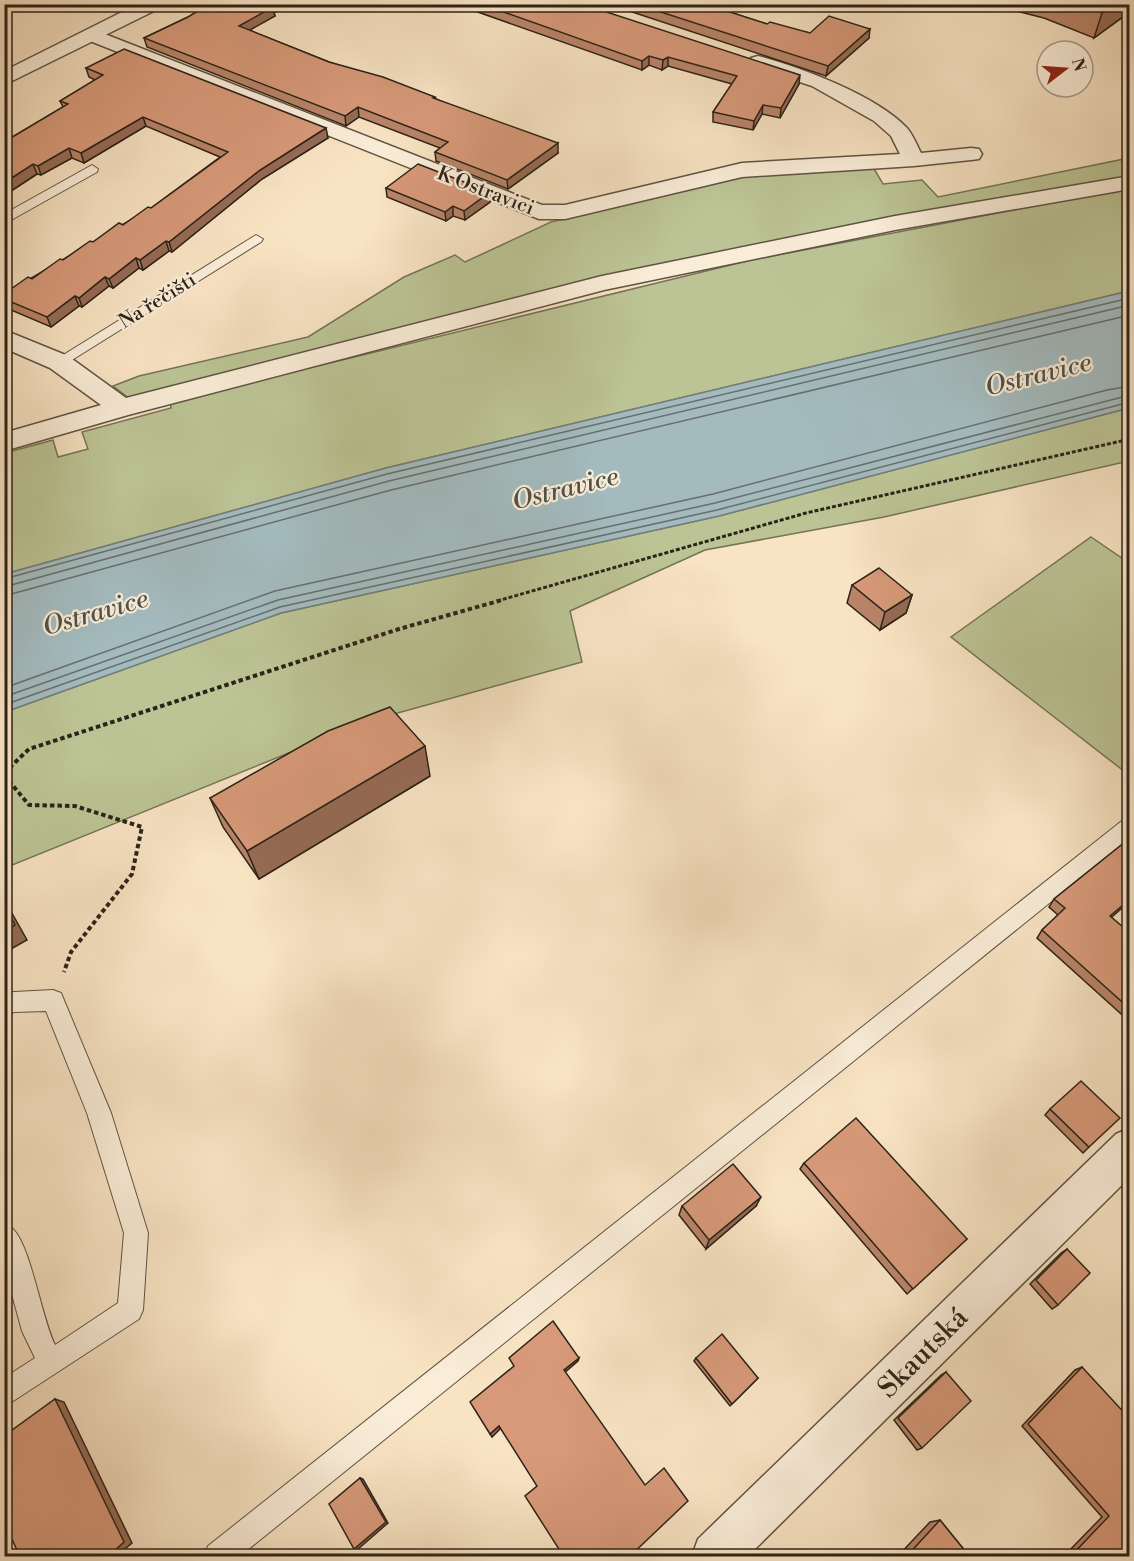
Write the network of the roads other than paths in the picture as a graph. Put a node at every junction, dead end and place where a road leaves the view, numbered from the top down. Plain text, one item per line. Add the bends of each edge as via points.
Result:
1 (153, 4) edge
2 (92, 35) junction
3 (742, 57) edge
4 (4, 79) edge
5 (971, 154) dead end
6 (914, 160) junction
7 (92, 169) dead end
8 (1130, 182) edge
9 (4, 220) edge
10 (255, 239) dead end
11 (4, 338) edge
12 (59, 362) junction
13 (122, 408) junction
14 (4, 442) edge
15 (1130, 826) edge
16 (4, 1006) edge
17 (1130, 1148) edge
18 (4, 1237) edge
19 (51, 1364) junction
20 (4, 1394) edge
21 (218, 1557) edge
22 (715, 1557) edge

1 - 2 street
2 - 4 street
2 - 6 street, K Ostravici via 539,212 565,212 742,170
3 - 6 street via 819,82 881,117 900,133
5 - 6 street, K Ostravici
7 - 9 lane
8 - 13 street via 602,283
10 - 12 lane, Na řečišti
11 - 12 street
12 - 13 street
13 - 14 street
15 - 21 lane
16 - 19 lane via 53,1000 99,1113 136,1233 130,1310
17 - 22 street, Skautská
18 - 19 lane via 15,1258 34,1331
19 - 20 lane

